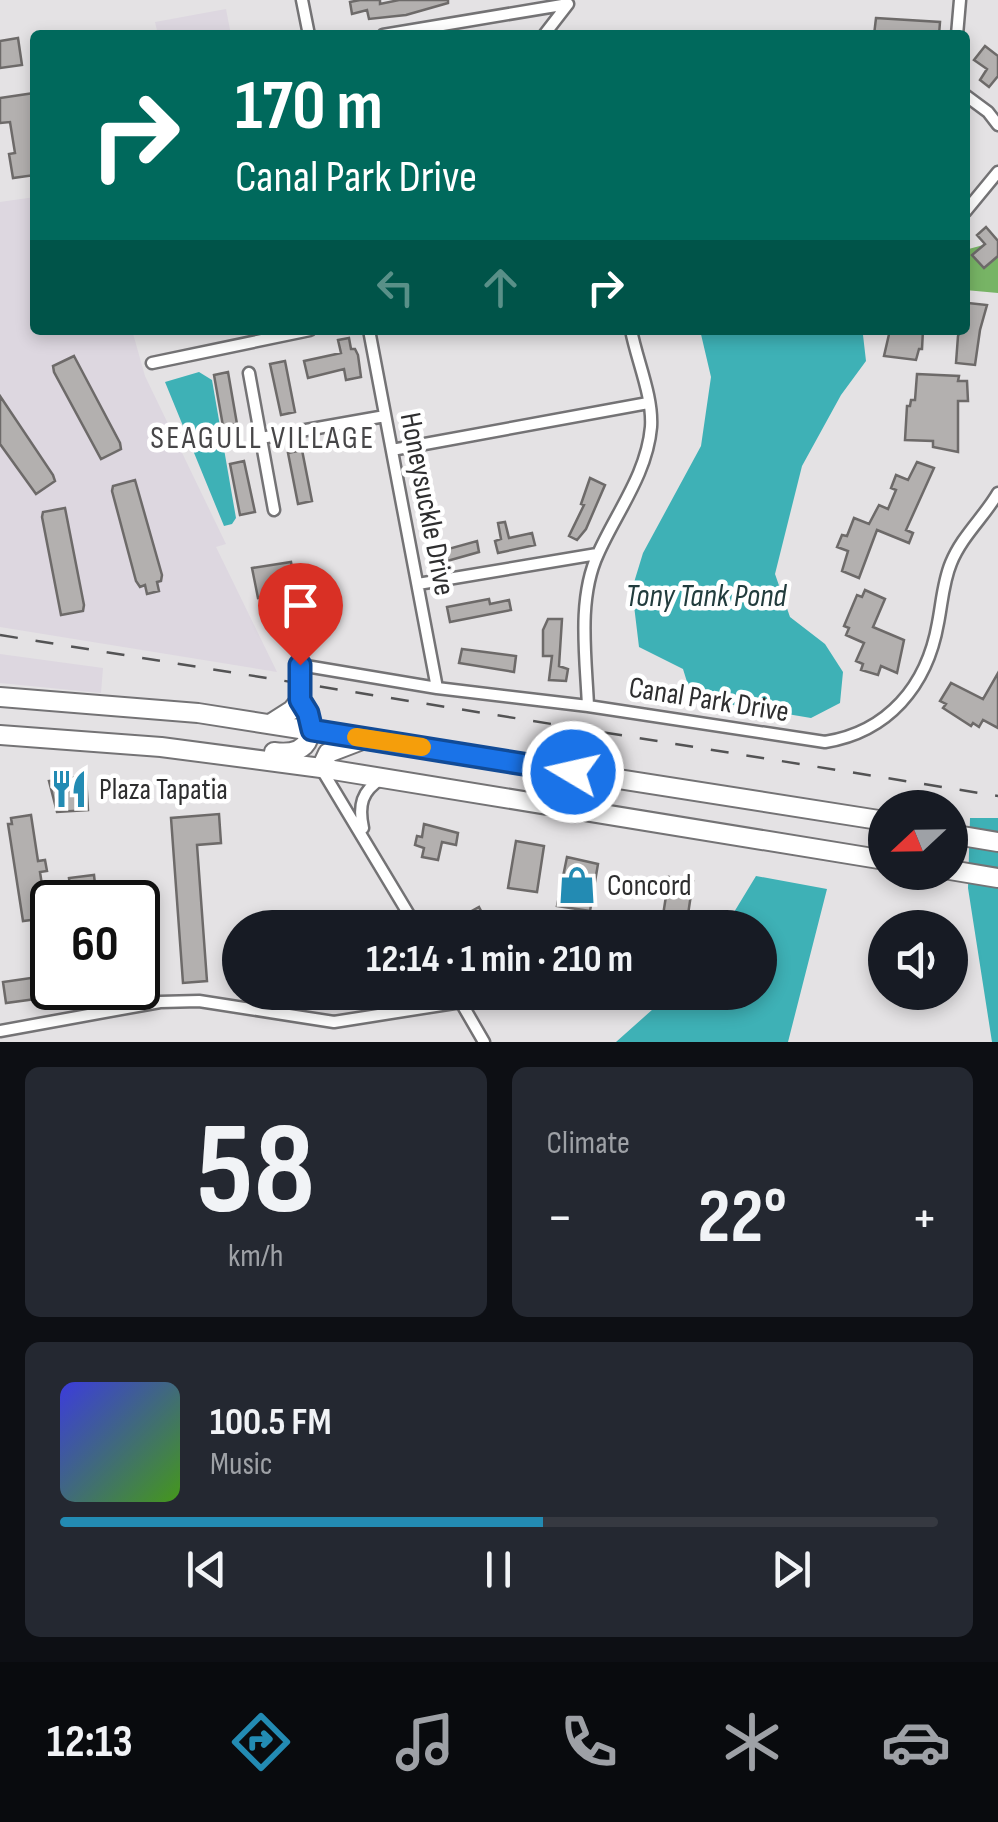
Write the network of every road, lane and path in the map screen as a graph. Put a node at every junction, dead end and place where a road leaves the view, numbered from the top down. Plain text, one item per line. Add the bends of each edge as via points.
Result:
1 (302, 0) edge
2 (960, 0) edge
3 (570, 2) edge
4 (307, 30) edge
5 (412, 30) edge
6 (548, 30) edge
7 (957, 30) edge
8 (970, 99) edge
9 (998, 125) edge
10 (998, 172) edge
11 (970, 206) edge
12 (287, 335) edge
13 (370, 335) edge
14 (632, 335) edge
15 (152, 364) dead end
16 (249, 374) dead end
17 (648, 403) junction
18 (385, 416) junction
19 (261, 438) junction
20 (392, 450) junction
21 (998, 493) edge
22 (274, 510) dead end
23 (598, 554) junction
24 (418, 584) junction
25 (436, 688) junction
26 (0, 697) edge
27 (300, 700) junction
28 (588, 706) junction
29 (270, 724) junction
30 (312, 730) junction
31 (0, 735) edge
32 (367, 738) junction
33 (236, 756) junction
34 (321, 768) junction
35 (382, 778) junction
36 (868, 819) edge
37 (968, 837) edge
38 (366, 838) junction
39 (998, 842) edge
40 (868, 857) edge
41 (968, 873) edge
42 (998, 878) edge
43 (407, 910) edge
44 (222, 1005) edge
45 (257, 1010) edge
46 (394, 1010) edge
47 (466, 1010) edge
48 (0, 1031) edge
49 (484, 1042) edge

1 - 4 street
2 - 7 street
3 - 5 street
3 - 6 street
8 - 9 street
10 - 11 street
12 - 15 street
13 - 18 street, Honeysuckle Drive
14 - 17 street
16 - 19 street
17 - 20 street
17 - 23 street via 646,452
18 - 19 street
18 - 20 street, Honeysuckle Drive
19 - 22 street
20 - 24 street, Honeysuckle Drive
21 - 28 street, Canal Park Drive via 948,568 932,649 913,690 861,734 825,742
23 - 24 street
23 - 28 street via 585,621
24 - 25 street, Honeysuckle Drive
25 - 27 street, Canal Park Drive via 300,665
25 - 28 street, Canal Park Drive
26 - 29 main road
27 - 29 main road
27 - 30 main road
29 - 30 main road
30 - 32 main road
30 - 33 main road via 304,747 290,754 247,749
31 - 33 main road
32 - 34 main road via 328,753
32 - 36 main road
33 - 34 main road
34 - 35 main road
34 - 38 street
35 - 38 street via 360,804
35 - 40 main road
37 - 39 main road
38 - 43 street
41 - 42 main road
44 - 48 street via 160,1002
45 - 46 street via 334,1022
47 - 49 street

